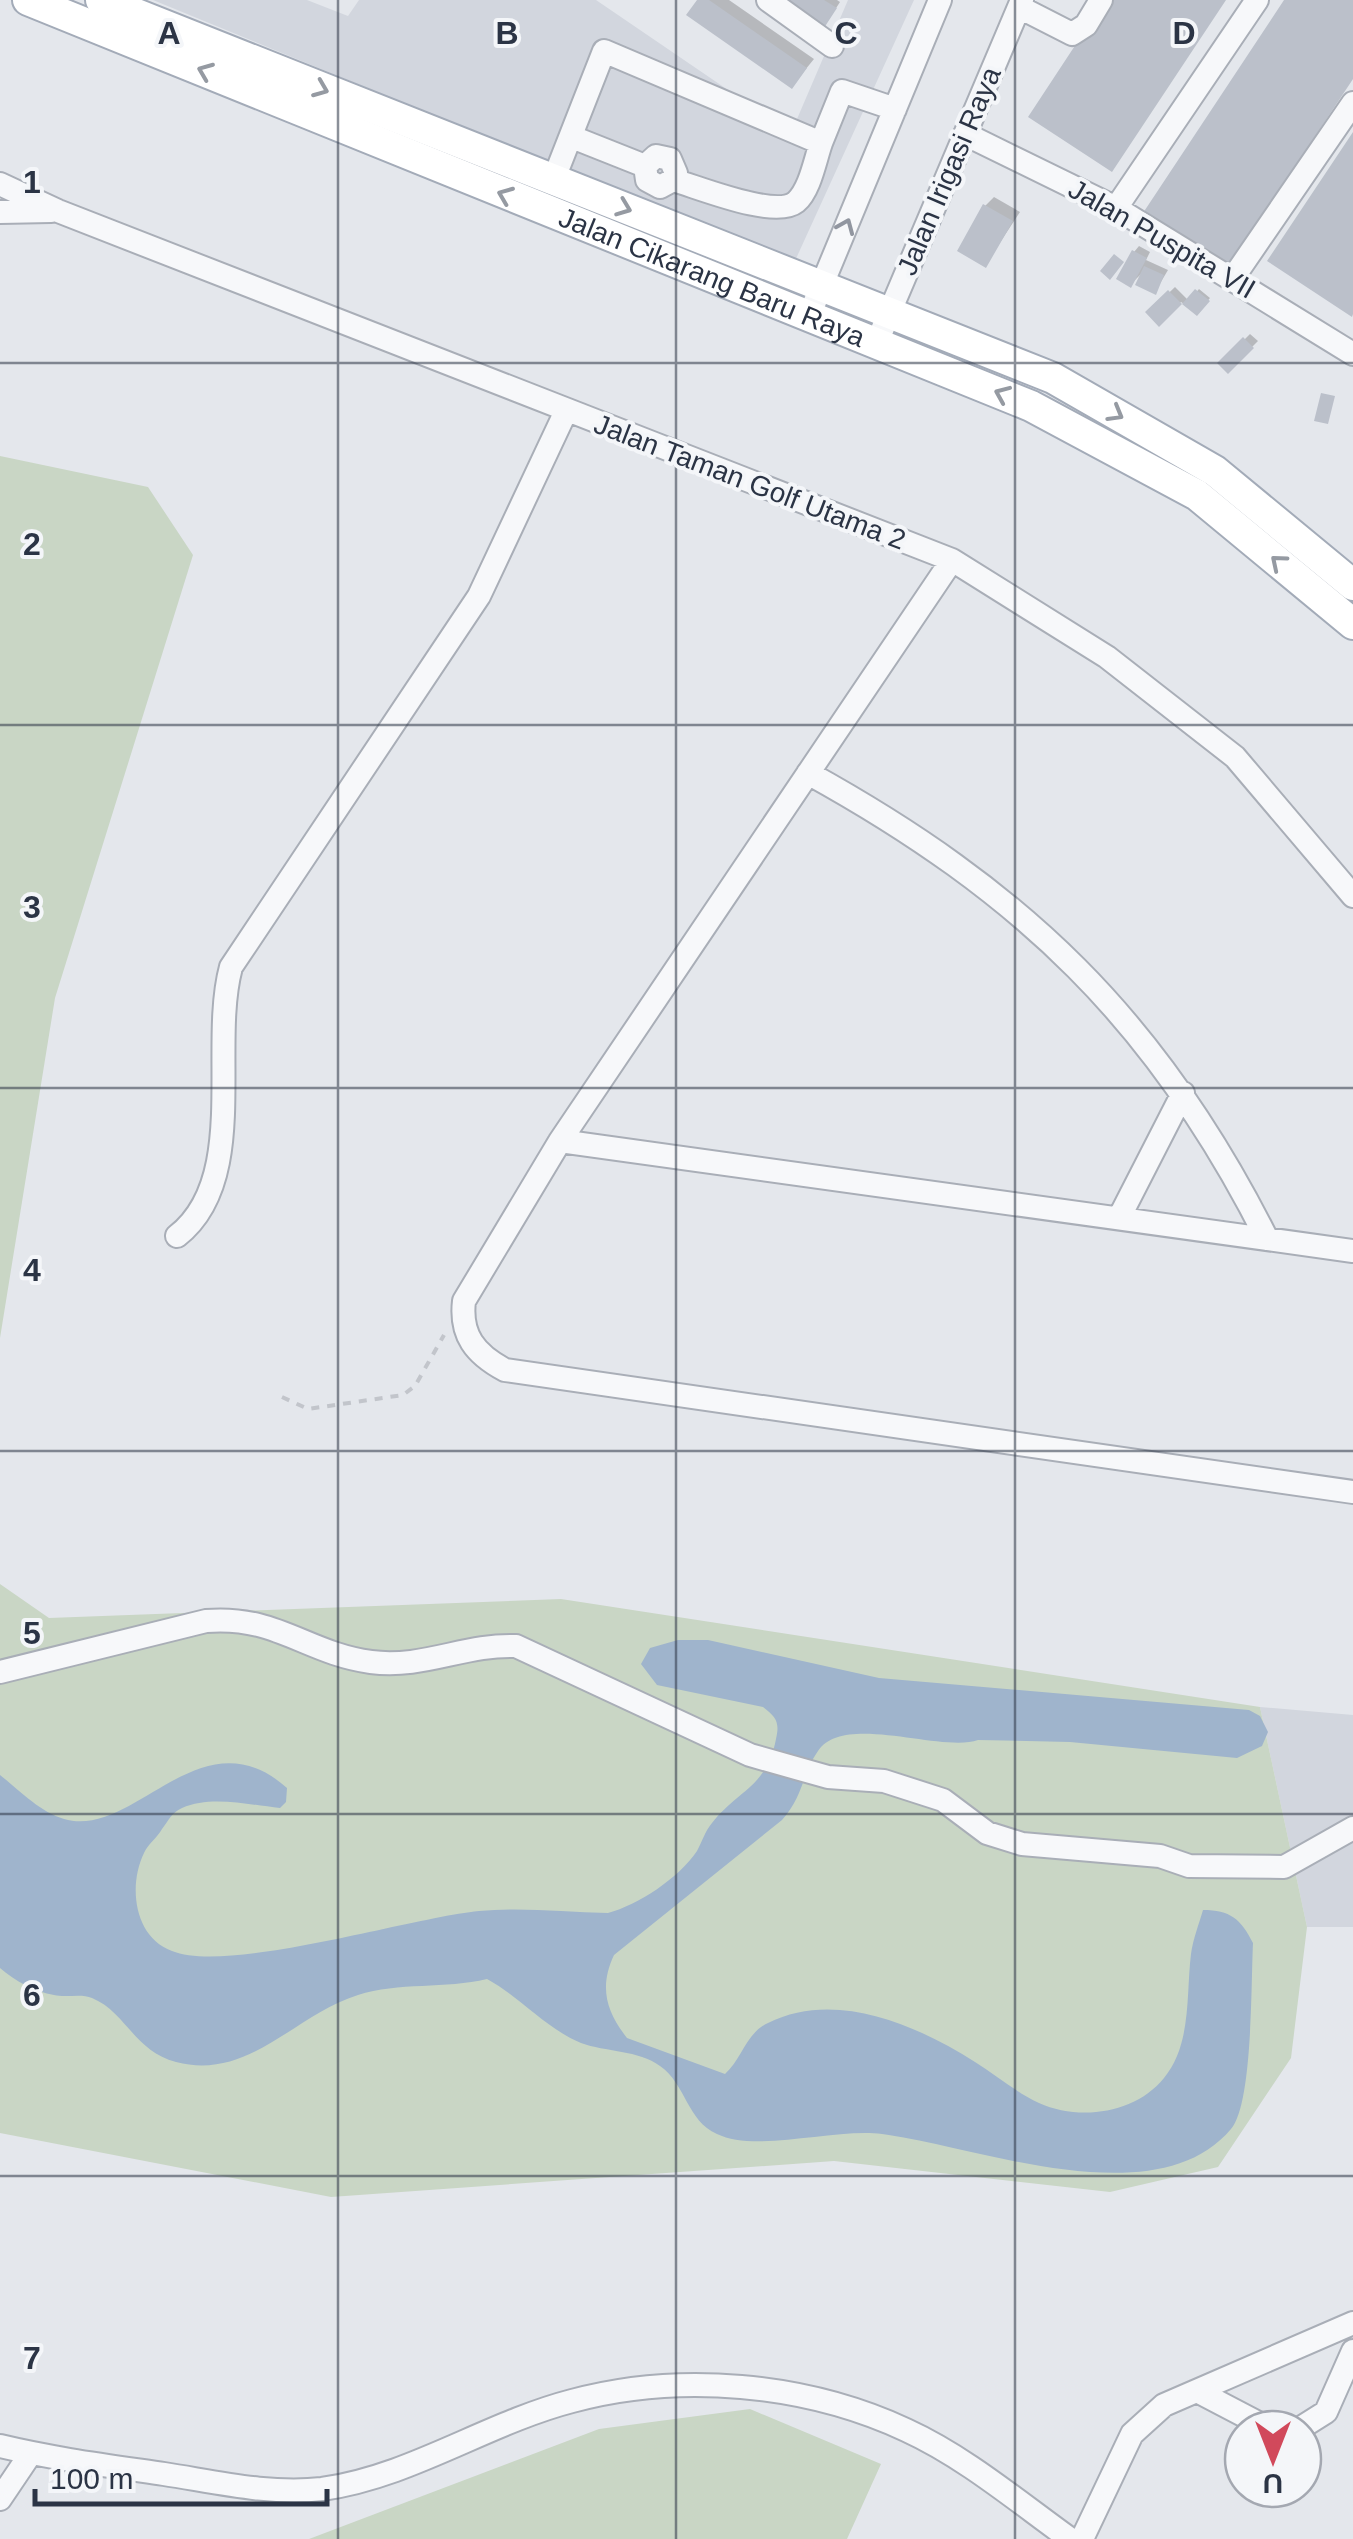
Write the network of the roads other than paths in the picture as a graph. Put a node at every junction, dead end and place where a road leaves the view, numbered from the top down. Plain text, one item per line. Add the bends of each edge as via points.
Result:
1 (28, 0) edge
2 (101, 0) edge
3 (768, 0) edge
4 (940, 0) edge
5 (1102, 0) edge
6 (1256, 0) edge
7 (1021, 4) edge
8 (832, 46) dead end
9 (1353, 103) edge
10 (895, 108) junction
11 (965, 134) junction
12 (572, 137) junction
13 (821, 143) junction
14 (553, 181) junction
15 (0, 184) edge
16 (1116, 208) junction
17 (58, 211) junction
18 (0, 212) edge
19 (1233, 278) junction
20 (822, 285) junction
21 (890, 311) junction
22 (809, 316) junction
23 (946, 332) junction
24 (876, 342) junction
25 (1349, 342) edge
26 (926, 362) junction
27 (566, 411) junction
28 (952, 560) junction
29 (1353, 585) edge
30 (1353, 624) edge
31 (808, 773) junction
32 (1353, 896) edge
33 (1183, 1092) junction
34 (560, 1141) junction
35 (1118, 1218) junction
36 (176, 1236) dead end
37 (1267, 1239) junction
38 (1353, 1251) edge
39 (1353, 1492) edge
40 (0, 1672) edge
41 (1353, 1828) edge
42 (1353, 2324) edge
43 (1353, 2351) edge
44 (1197, 2392) junction
45 (1232, 2409) edge
46 (1323, 2414) edge
47 (0, 2446) edge
48 (31, 2453) junction
49 (0, 2499) edge
50 (1070, 2539) edge
51 (1082, 2539) edge

22 -> 1 main road, Jalan Cikarang Baru Raya
2 -> 14 main road, Jalan Cikarang Baru Raya
3 - 8 street
4 - 10 street
5 - 7 street via 1086,26 1072,34
6 - 16 street
7 - 11 street, Jalan Irigasi Raya
9 - 19 street
10 - 13 street via 842,91
20 -> 10 street
11 - 16 street, Jalan Puspita VII
11 - 21 street, Jalan Irigasi Raya
12 - 13 street via 645,166 652,186 673,180 768,207 788,206 803,193
12 - 13 street via 600,54 608,50
12 - 14 street
14 -> 20 main road, Jalan Cikarang Baru Raya
15 - 17 street, Jalan Taman Golf Utama 2
16 - 19 street, Jalan Puspita VII
17 - 18 street, Jalan Taman Golf Utama 2
17 - 27 street, Jalan Taman Golf Utama 2
19 - 25 street, Jalan Puspita VII
20 - 21 main road, Jalan Cikarang Baru Raya
20 - 22 street
21 - 23 main road, Jalan Cikarang Baru Raya
21 - 24 street, Jalan Irigasi Raya
22 - 24 main road, Jalan Cikarang Baru Raya
23 - 26 main road via 930,343
23 -> 29 main road, Jalan Cikarang Baru Raya via 1053,378 1215,472
24 - 26 main road, Jalan Cikarang Baru Raya
30 -> 26 main road, Jalan Cikarang Baru Raya via 1197,495 1031,406
27 - 28 street, Jalan Taman Golf Utama 2
27 - 36 street via 479,596 232,967 213,1185 202,1212
28 - 31 street
28 - 32 street, Jalan Taman Golf Utama 2 via 1107,657 1235,758
31 - 33 street via 893,820 988,886 1075,964
31 - 34 street
33 - 35 street
33 - 37 street
34 - 35 street
34 - 39 street via 464,1301 468,1340 505,1370
35 - 37 street
37 - 38 street
40 - 41 street via 236,1619 333,1652 394,1664 430,1662 482,1645 516,1646 750,1755 828,1777 884,1781 943,1800 987,1833 1022,1844 1160,1856 1189,1866 1284,1868
42 - 44 street
43 - 46 street
44 - 45 street
44 - 51 street via 1164,2406 1132,2434
47 - 48 street
48 - 49 street
48 - 50 street via 268,2490 323,2488 385,2474 573,2400 676,2385 757,2388 836,2405 906,2430

